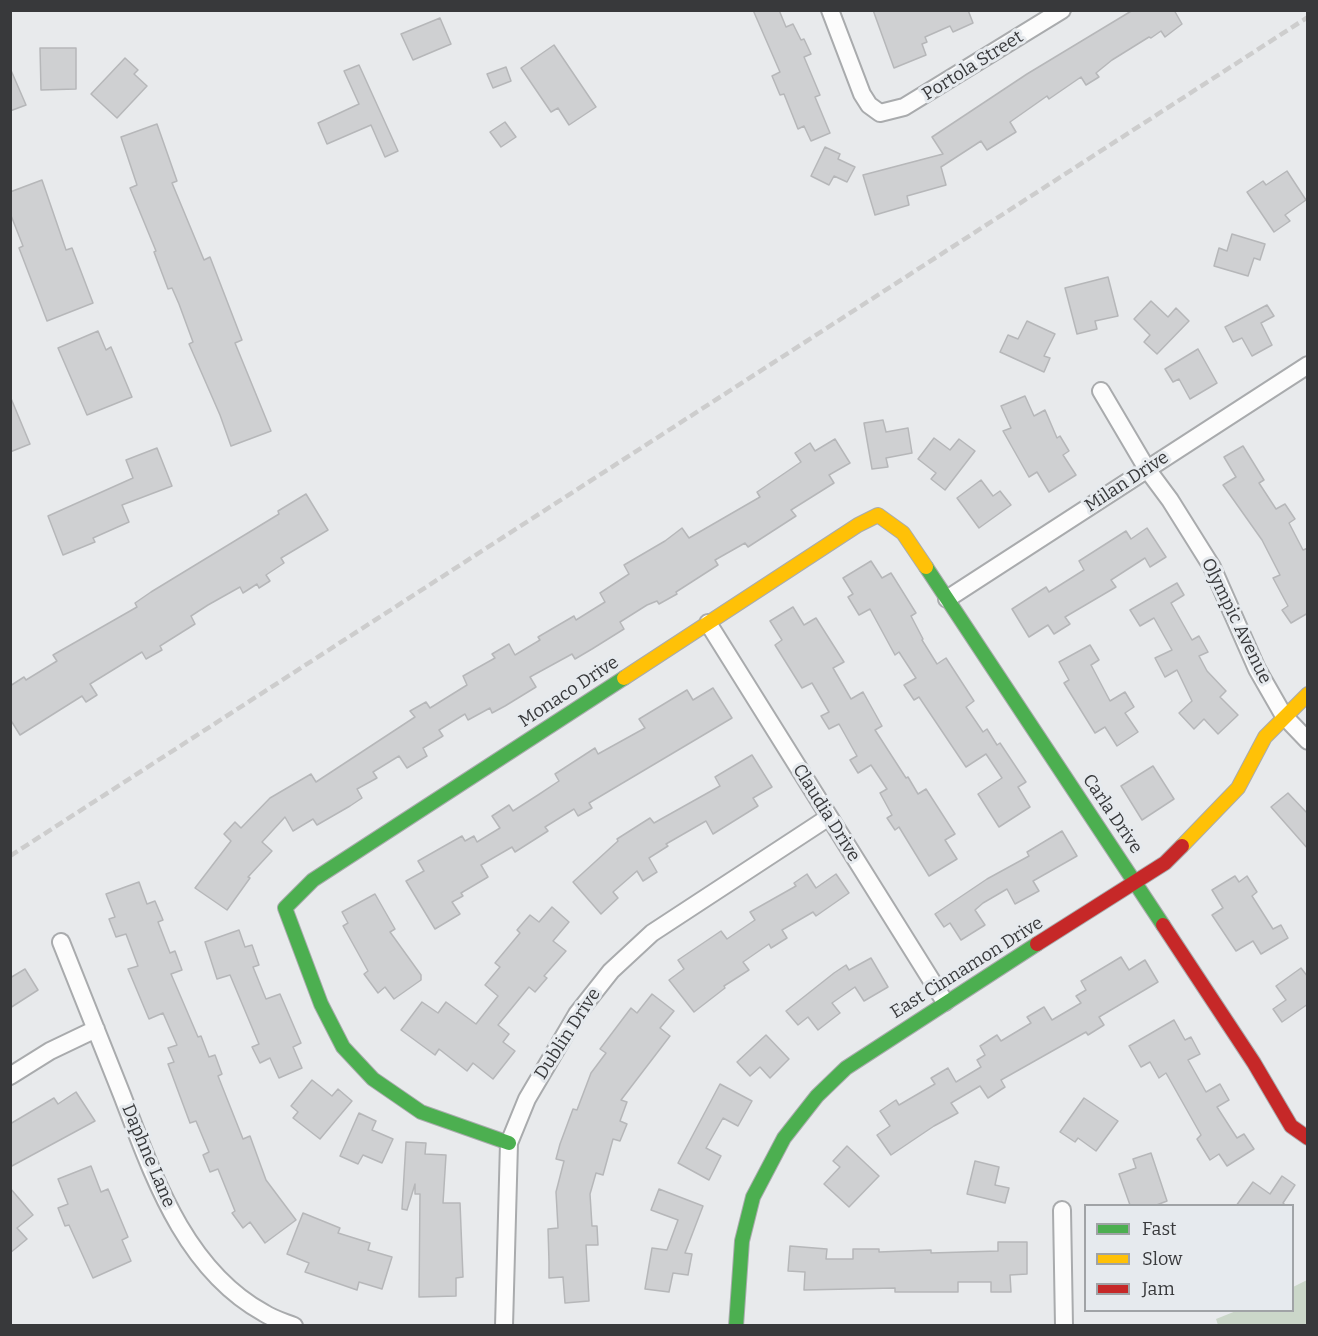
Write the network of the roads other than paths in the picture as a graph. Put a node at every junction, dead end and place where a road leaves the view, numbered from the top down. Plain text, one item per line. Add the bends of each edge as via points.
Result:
1 (830, 10) edge
2 (1062, 10) edge
3 (1308, 364) edge
4 (1101, 391) dead end
5 (1147, 470) junction
6 (878, 515) joint
7 (947, 600) junction
8 (708, 623) junction
9 (1308, 694) edge
10 (1284, 716) junction
11 (1308, 741) edge
12 (829, 817) junction
13 (1137, 884) junction
14 (61, 942) dead end
15 (945, 1002) junction
16 (96, 1029) junction
17 (10, 1076) edge
18 (1308, 1138) edge
19 (509, 1143) junction
20 (1062, 1210) dead end
21 (261, 1319) edge
22 (294, 1326) edge
23 (504, 1326) edge
24 (736, 1326) edge
25 (1064, 1326) edge

1 - 2 street, Portola Street via 862,94 880,113 904,107
3 - 5 street, Milan Drive
4 - 5 street, Olympic Avenue
5 - 7 street, Milan Drive
5 - 10 street, Olympic Avenue via 1212,567 1257,669
6 - 7 street, Carla Drive via 903,533
6 - 8 street, Monaco Drive
7 - 13 street, Carla Drive
8 - 12 street, Claudia Drive
8 - 19 street, Monaco Drive via 313,880 285,908 321,1004 343,1047 373,1079 421,1112
9 - 10 street, East Cinnamon Drive
10 - 11 street, Olympic Avenue
10 - 13 street, East Cinnamon Drive via 1265,737 1238,788 1175,855
12 - 15 street, Claudia Drive
12 - 19 street, Dublin Drive via 652,933 611,971 551,1055
13 - 15 street, East Cinnamon Drive
13 - 18 street, Carla Drive via 1291,1126
14 - 16 street, Daphne Lane
15 - 24 street, East Cinnamon Drive via 846,1068 817,1095 784,1138 760,1179 750,1208 742,1241
16 - 17 street
16 - 21 street, Daphne Lane via 154,1176 177,1222 200,1255
19 - 23 street, Dublin Drive
20 - 25 street
21 - 22 street, Daphne Lane

